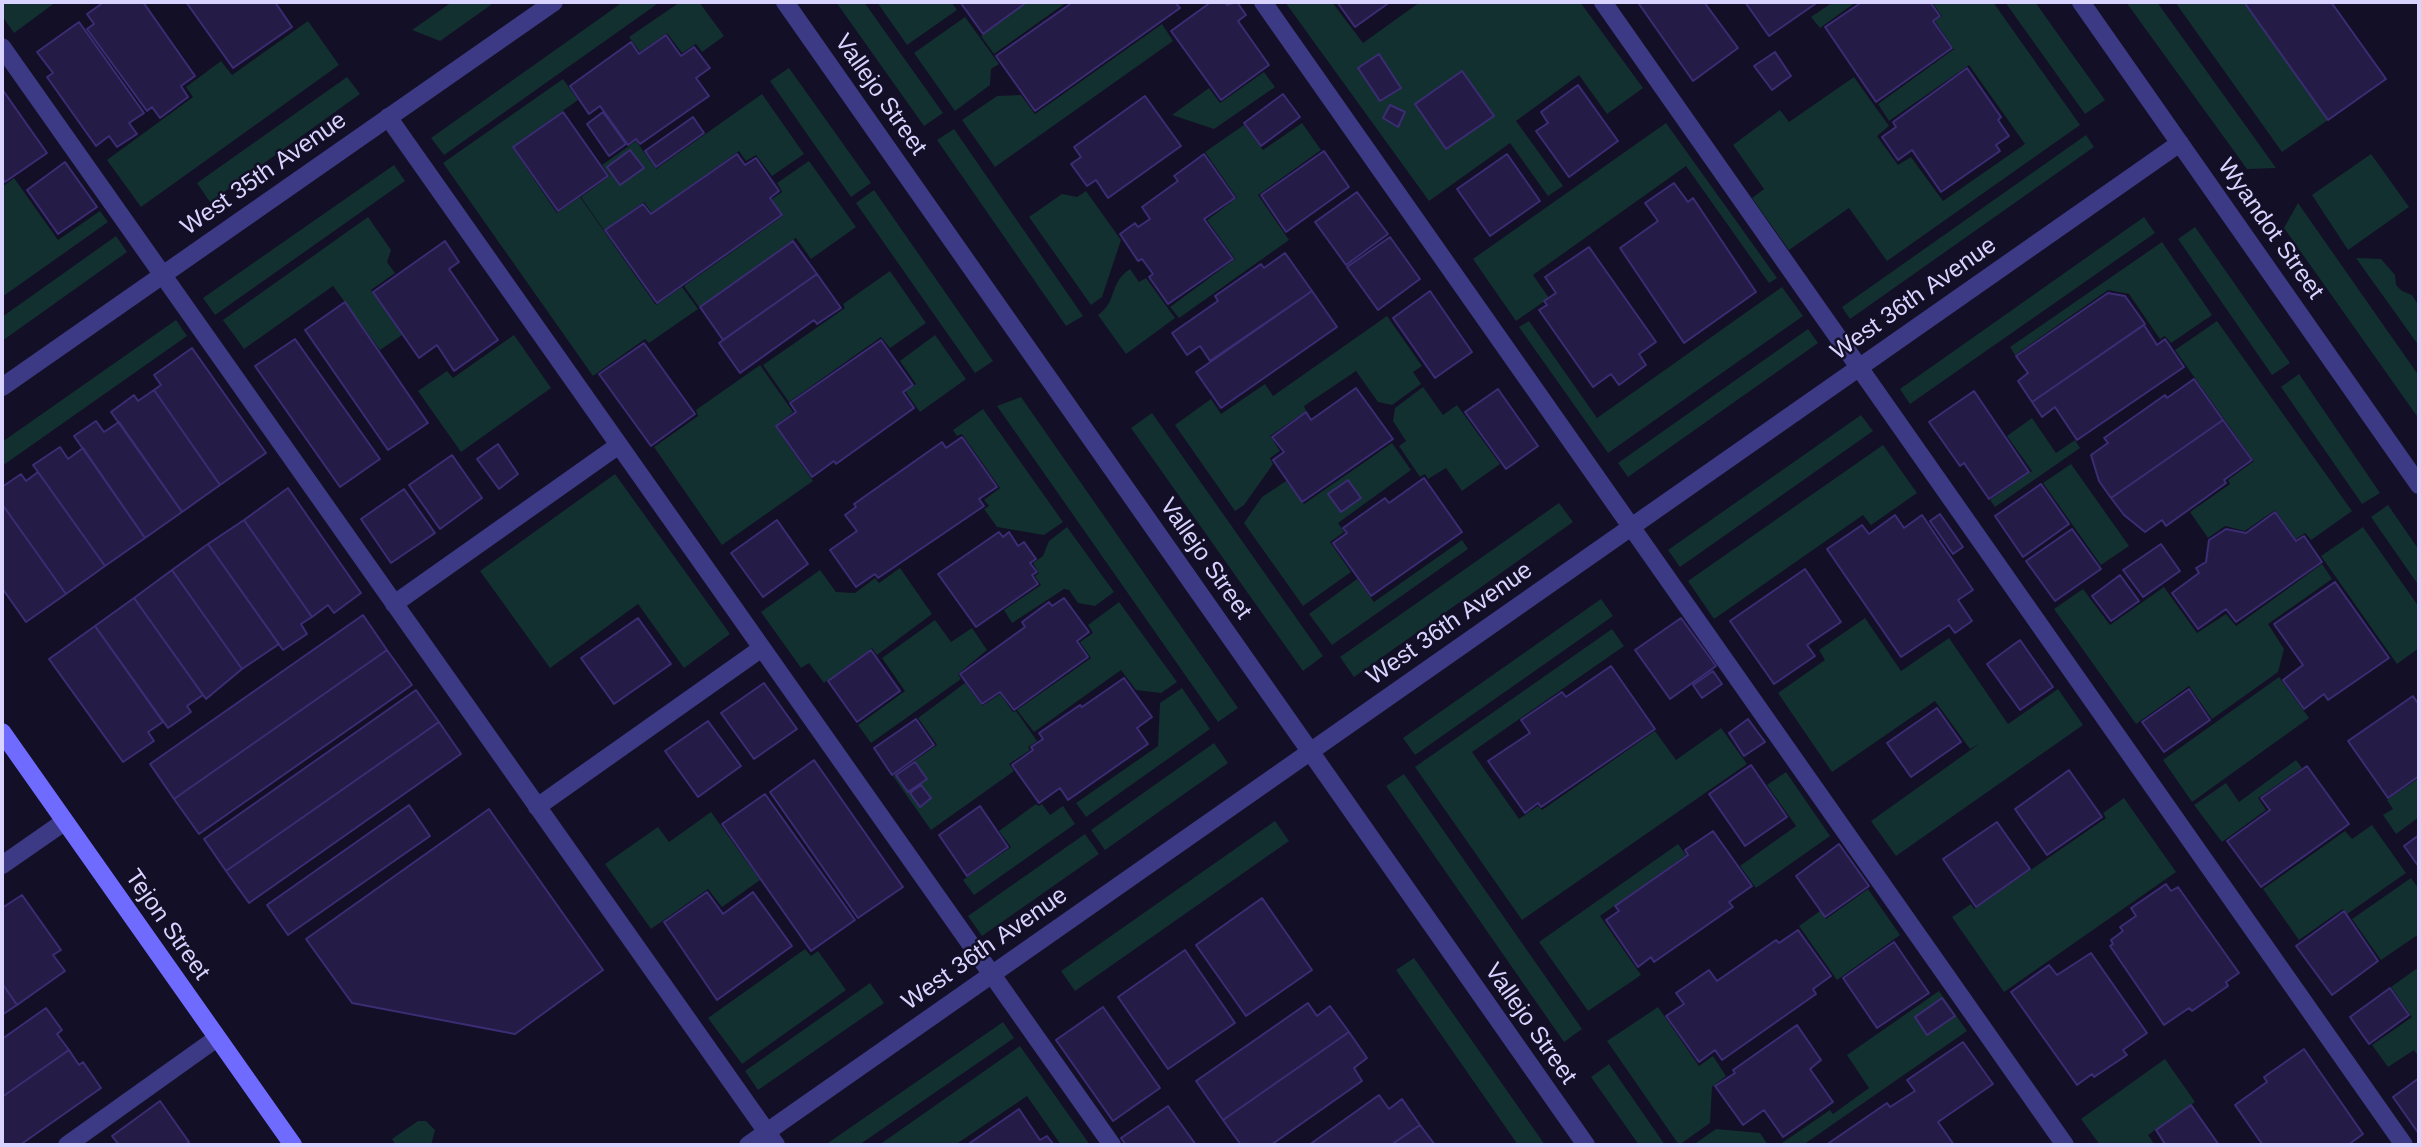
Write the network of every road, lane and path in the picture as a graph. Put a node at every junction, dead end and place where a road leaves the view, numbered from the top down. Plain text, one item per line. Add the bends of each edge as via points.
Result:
1 (554, 2) edge
2 (785, 2) edge
3 (1263, 2) edge
4 (1603, 2) edge
5 (2081, 2) edge
6 (2, 47) edge
7 (388, 117) junction
8 (2180, 143) junction
9 (162, 275) junction
10 (1859, 367) junction
11 (2, 387) edge
12 (619, 445) junction
13 (2419, 485) edge
14 (1631, 527) junction
15 (394, 604) junction
16 (762, 648) junction
17 (2, 732) edge
18 (1310, 752) junction
19 (537, 807) junction
20 (64, 821) junction
21 (2, 865) edge
22 (992, 974) junction
23 (217, 1038) junction
24 (771, 1139) edge
25 (67, 1145) edge
26 (293, 1145) edge
27 (748, 1145) edge
28 (1112, 1145) edge
29 (1586, 1145) edge
30 (2065, 1145) edge
31 (2404, 1145) edge

1 - 7 street, West 35th Avenue
2 - 18 street, Vallejo Street
3 - 14 street
4 - 10 street
5 - 8 street, Wyandot Street
6 - 9 street
7 - 9 street, West 35th Avenue
7 - 12 street
8 - 10 street, West 36th Avenue
8 - 13 street, Wyandot Street
9 - 11 street, West 35th Avenue
9 - 15 street
10 - 14 street, West 36th Avenue
10 - 31 street
12 - 15 street
12 - 16 street
14 - 18 street, West 36th Avenue
14 - 30 street
15 - 19 street
16 - 19 street
16 - 22 street
17 - 20 street, Tejon Street
18 - 22 street, West 36th Avenue
18 - 29 street, Vallejo Street
19 - 24 street
20 - 21 street
20 - 23 street, Tejon Street
22 - 24 street, West 36th Avenue
22 - 28 street
23 - 25 street
23 - 26 street, Tejon Street
24 - 27 street, West 36th Avenue

